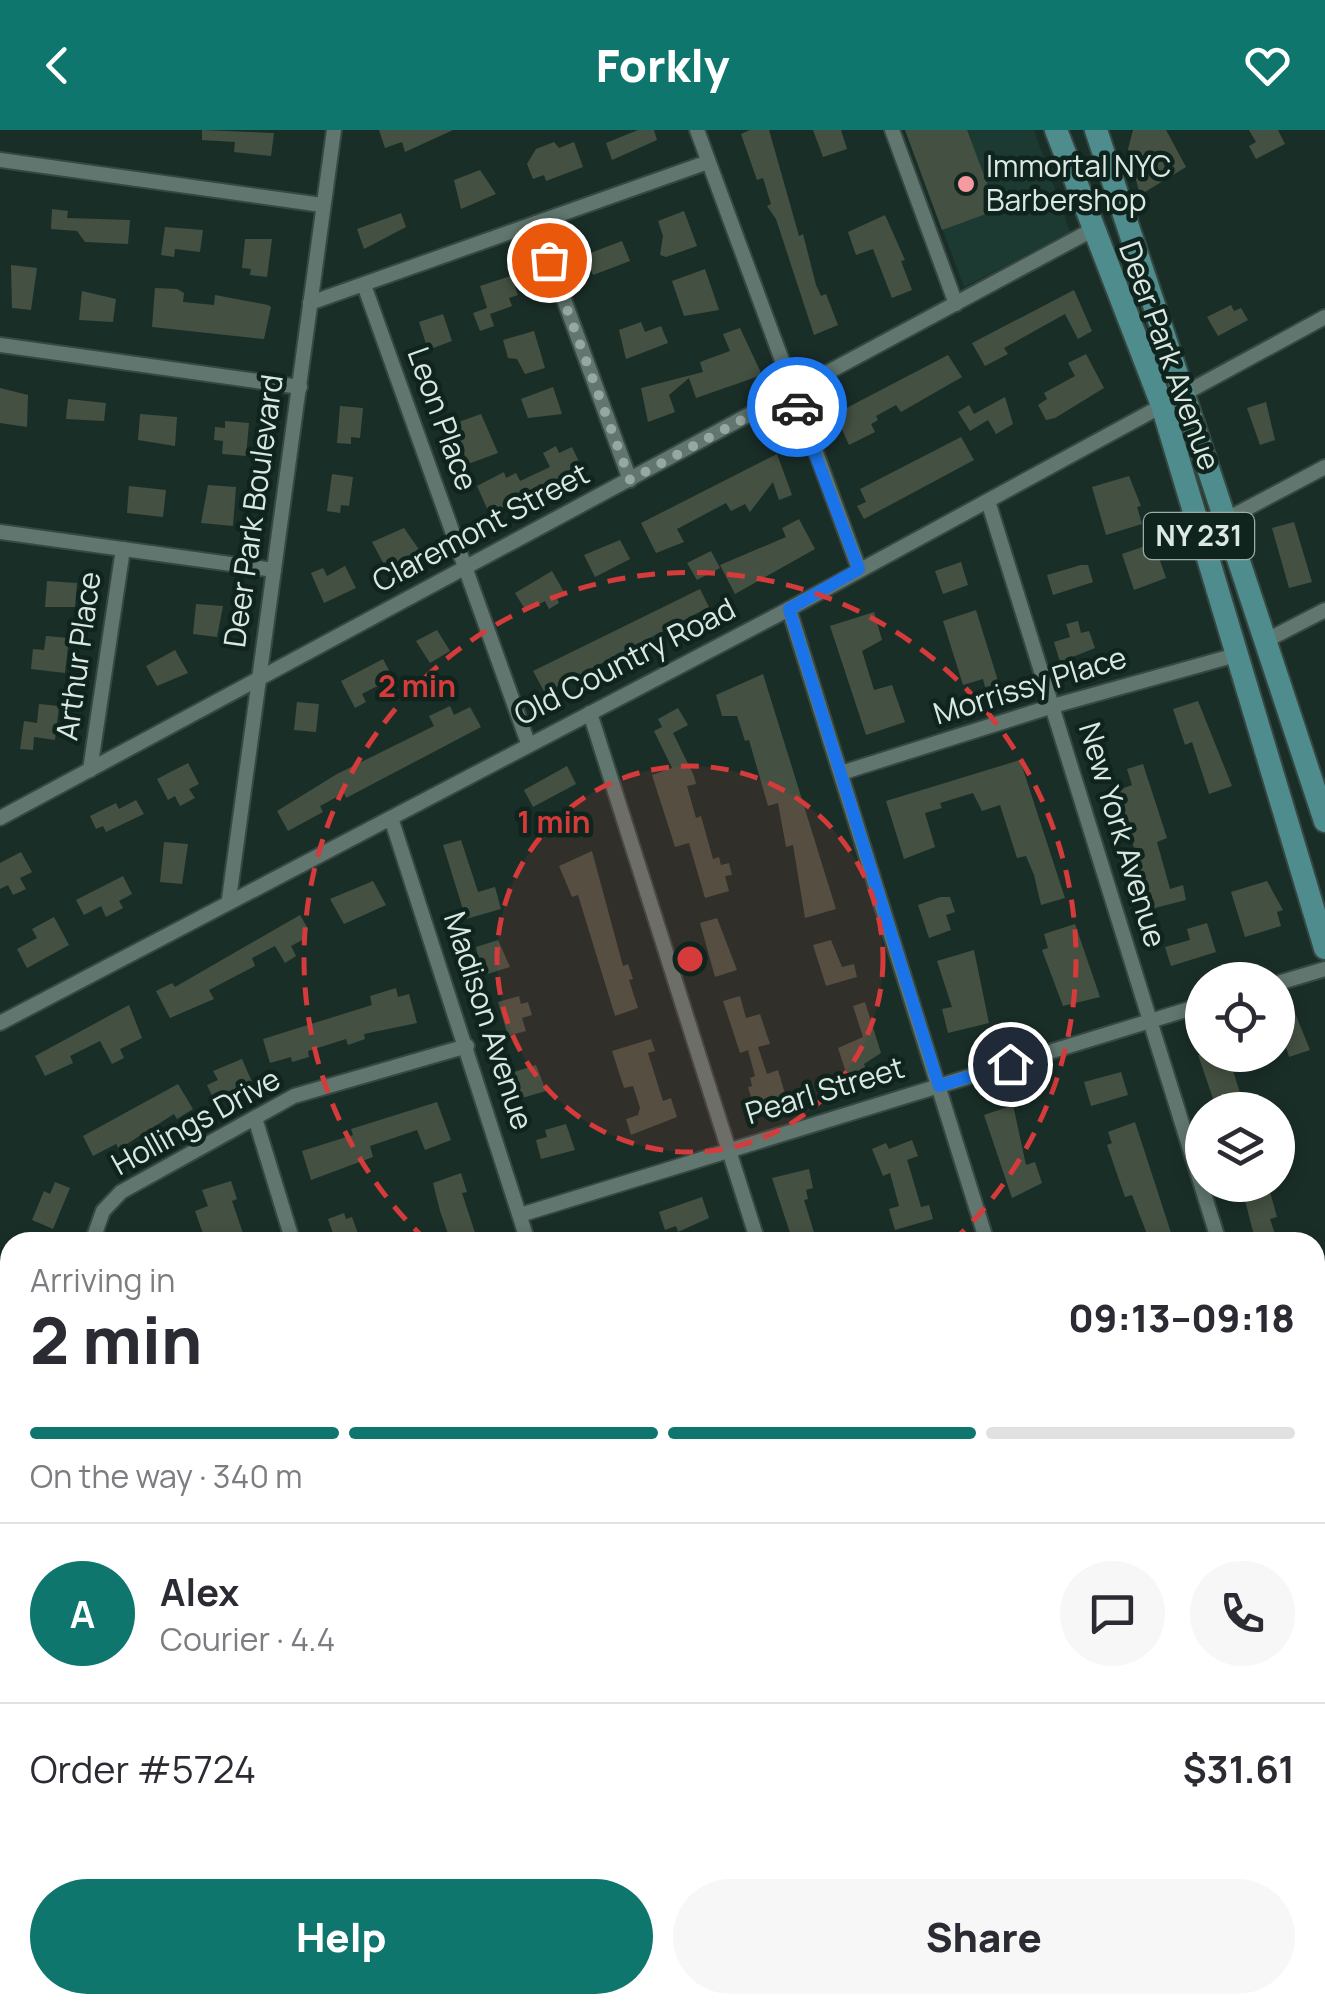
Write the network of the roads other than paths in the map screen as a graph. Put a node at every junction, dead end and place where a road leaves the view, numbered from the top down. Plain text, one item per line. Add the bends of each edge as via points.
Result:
1 (334, 130) edge
2 (696, 130) edge
3 (892, 130) edge
4 (1056, 130) edge
5 (1096, 130) edge
6 (0, 160) edge
7 (708, 162) junction
8 (322, 205) junction
9 (536, 223) junction
10 (1092, 230) junction
11 (364, 285) junction
12 (310, 303) junction
13 (956, 304) junction
14 (1325, 317) edge
15 (0, 345) edge
16 (300, 387) junction
17 (792, 393) junction
18 (1186, 393) junction
19 (1162, 405) junction
20 (1325, 467) edge
21 (630, 480) junction
22 (988, 501) junction
23 (1227, 520) junction
24 (0, 532) edge
25 (123, 549) junction
26 (467, 566) junction
27 (859, 569) junction
28 (274, 570) junction
29 (789, 609) junction
30 (1325, 610) edge
31 (1267, 640) junction
32 (1236, 655) junction
33 (259, 678) junction
34 (1053, 706) junction
35 (590, 713) junction
36 (528, 743) junction
37 (90, 770) junction
38 (842, 773) junction
39 (0, 818) edge
40 (391, 818) junction
41 (1325, 821) edge
42 (229, 899) junction
43 (1325, 948) edge
44 (1325, 969) edge
45 (1295, 978) edge
46 (1185, 1010) edge
47 (1150, 1020) junction
48 (0, 1023) edge
49 (467, 1046) junction
50 (939, 1086) junction
51 (254, 1118) junction
52 (729, 1148) junction
53 (520, 1215) junction
54 (96, 1232) edge
55 (290, 1232) edge
56 (525, 1232) edge
57 (755, 1232) edge
58 (985, 1232) edge
59 (1216, 1232) edge

1 - 8 street, Deer Park Boulevard
2 - 7 street
3 - 13 street
4 - 10 main road, Deer Park Avenue / NY 231
5 - 18 main road, Deer Park Avenue / NY 231
6 - 8 street
7 - 9 street
7 - 17 street
8 - 12 street, Deer Park Boulevard
9 - 11 street
9 - 21 street
10 - 13 street, Claremont Street
10 - 19 main road, Deer Park Avenue / NY 231
11 - 12 street
11 - 26 street, Leon Place
12 - 16 street, Deer Park Boulevard
13 - 17 street, Claremont Street
14 - 18 street, Old Country Road
15 - 16 street
16 - 28 street, Deer Park Boulevard
17 - 21 street, Claremont Street
17 - 27 street
18 - 19 street, Old Country Road
18 - 23 main road, Deer Park Avenue / NY 231
19 - 22 street, Old Country Road
19 - 32 main road, Deer Park Avenue / NY 231
20 - 23 street
21 - 26 street, Claremont Street
22 - 27 street, Old Country Road
22 - 34 street, New York Avenue
23 - 31 main road, Deer Park Avenue / NY 231
24 - 25 street
25 - 28 street
25 - 37 street, Arthur Place
26 - 33 street, Claremont Street
26 - 36 street, Leon Place
27 - 29 street, Old Country Road
28 - 33 street, Deer Park Boulevard
29 - 35 street, Old Country Road
29 - 38 street
30 - 31 street
31 - 41 main road, Deer Park Avenue / NY 231
32 - 34 street, Morrissy Place
32 - 43 main road, Deer Park Avenue / NY 231
33 - 37 street, Claremont Street
33 - 42 street, Deer Park Boulevard
34 - 38 street, Morrissy Place
34 - 47 street, New York Avenue
35 - 36 street, Old Country Road
35 - 52 street
36 - 40 street, Old Country Road
37 - 39 street, Claremont Street
38 - 50 street
40 - 42 street, Old Country Road
40 - 49 street, Madison Avenue
42 - 48 street, Old Country Road
44 - 45 street
46 - 47 street, Pearl Street
47 - 50 street, Pearl Street
47 - 59 street, New York Avenue
49 - 51 street, Hollings Drive via 294,1096
49 - 53 street, Madison Avenue
50 - 52 street, Pearl Street
50 - 58 street
51 - 54 street, Hollings Drive via 121,1192
51 - 55 street
52 - 53 street, Pearl Street
52 - 57 street
53 - 56 street, Madison Avenue

